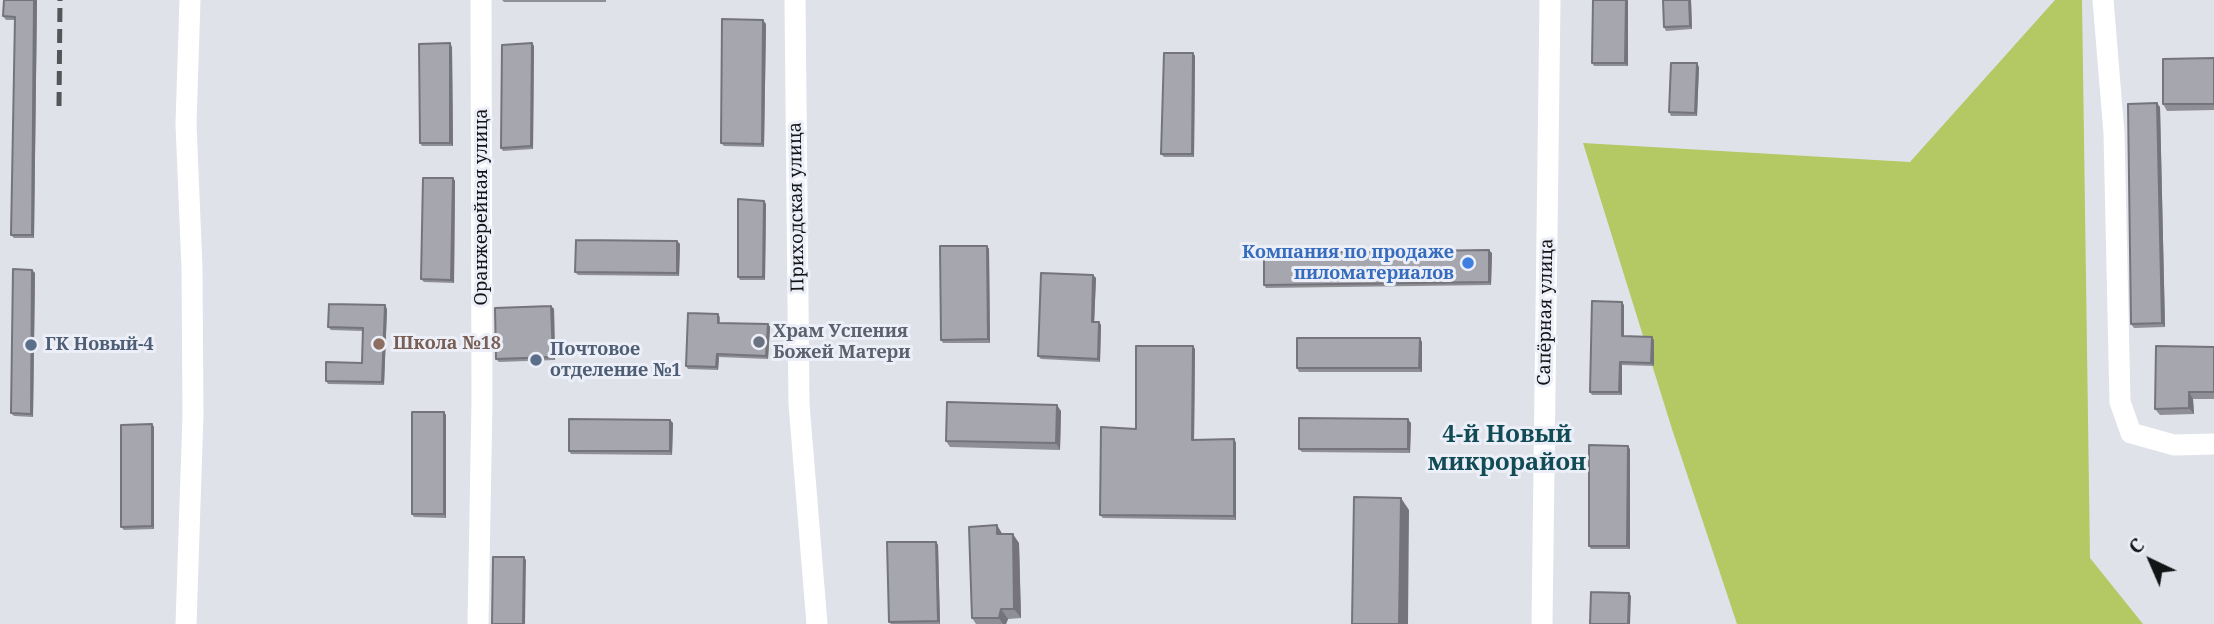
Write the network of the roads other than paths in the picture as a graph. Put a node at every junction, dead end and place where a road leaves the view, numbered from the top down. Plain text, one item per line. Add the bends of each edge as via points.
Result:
1 (190, 0) edge
2 (481, 0) edge
3 (794, 0) edge
4 (1550, 0) edge
5 (2104, 0) edge
6 (2214, 444) edge
7 (186, 624) edge
8 (478, 624) edge
9 (817, 624) edge
10 (1542, 624) edge

1 - 7 street via 186,124 193,415
2 - 8 street, Оранжерейная улица
3 - 9 street, Приходская улица via 799,404
4 - 10 street, Сапёрная улица
5 - 6 street via 2114,133 2120,402 2132,433 2174,444

